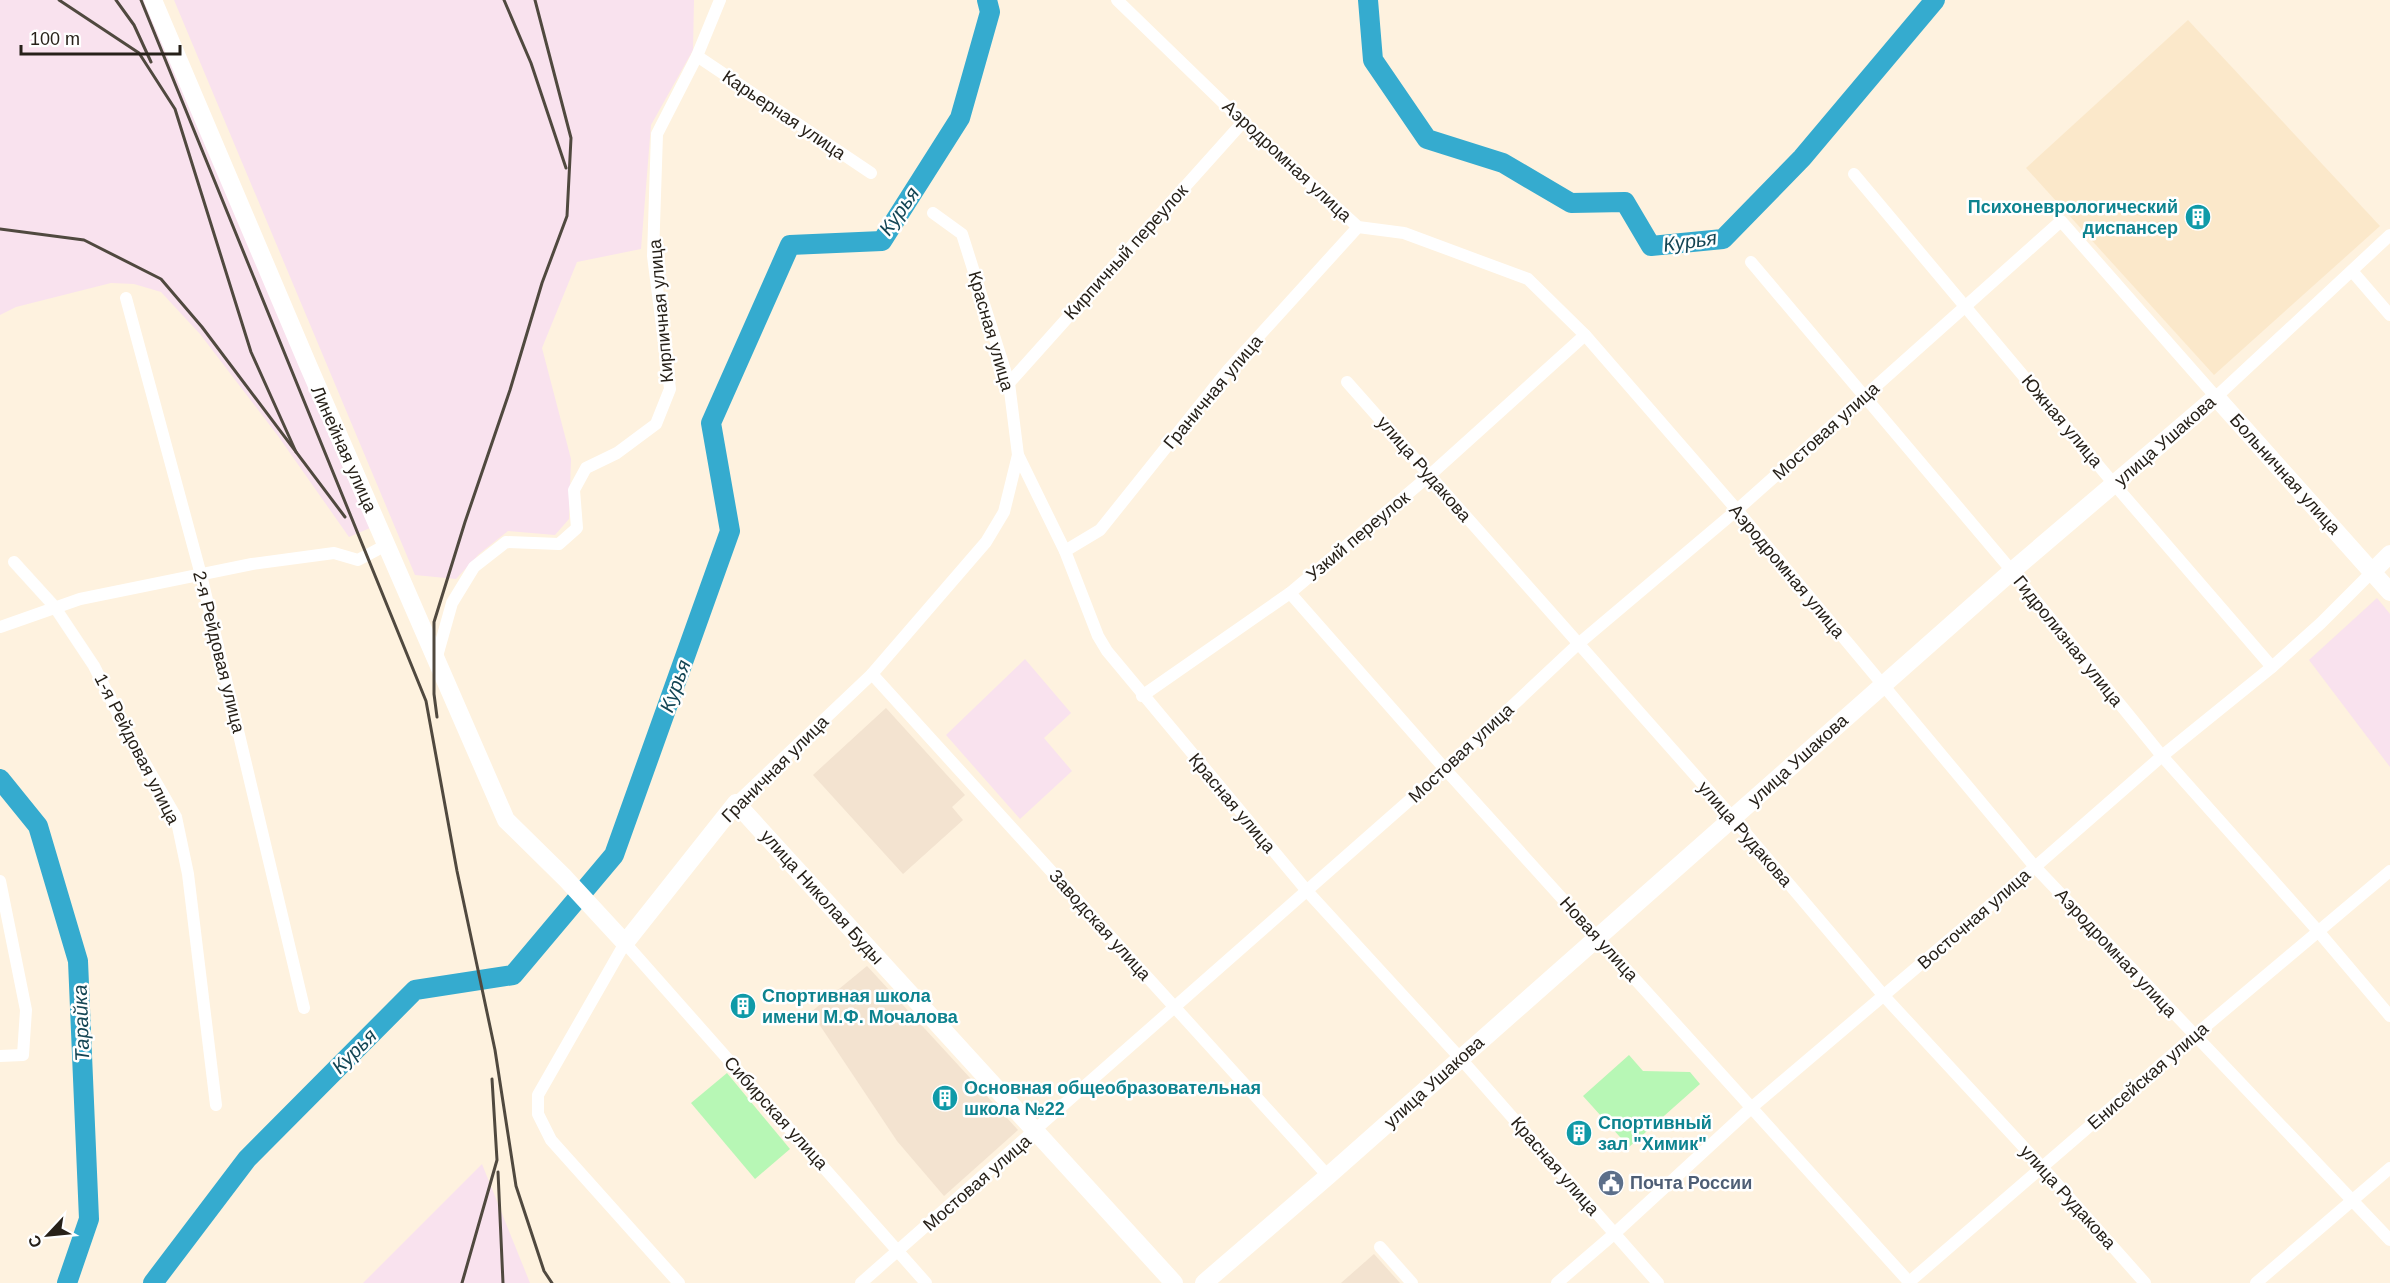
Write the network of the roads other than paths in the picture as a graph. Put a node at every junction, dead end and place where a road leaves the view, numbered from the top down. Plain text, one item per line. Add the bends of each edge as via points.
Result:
1 (153, 0) edge
2 (720, 0) edge
3 (1117, 0) edge
4 (697, 56) junction
5 (1243, 122) junction
6 (871, 173) dead end
7 (1854, 174) dead end
8 (933, 213) dead end
9 (2061, 221) joint
10 (1358, 227) junction
11 (2390, 235) edge
12 (1751, 262) dead end
13 (2352, 271) junction
14 (126, 298) dead end
15 (1966, 306) junction
16 (2390, 315) edge
17 (1585, 335) junction
18 (1347, 382) dead end
19 (1009, 383) junction
20 (1865, 396) junction
21 (2216, 397) junction
22 (1018, 455) junction
23 (1430, 475) junction
24 (2114, 484) junction
25 (1737, 510) junction
26 (386, 545) junction
27 (1065, 551) junction
28 (2390, 554) edge
29 (14, 562) dead end
30 (2012, 571) junction
31 (2373, 571) junction
32 (201, 575) junction
33 (2390, 592) edge
34 (1290, 593) junction
35 (54, 606) junction
36 (0, 627) edge
37 (1577, 645) junction
38 (436, 660) junction
39 (2272, 667) junction
40 (872, 674) junction
41 (1882, 686) junction
42 (1142, 696) junction
43 (2162, 756) junction
44 (1445, 770) junction
45 (736, 803) junction
46 (1732, 818) junction
47 (2035, 867) junction
48 (2390, 871) edge
49 (0, 881) edge
50 (1307, 891) junction
51 (2318, 931) junction
52 (1597, 937) junction
53 (625, 943) junction
54 (1884, 996) junction
55 (304, 1008) dead end
56 (1176, 1008) junction
57 (2390, 1016) edge
58 (2194, 1036) junction
59 (0, 1056) edge
60 (1461, 1059) junction
61 (216, 1105) dead end
62 (1751, 1107) junction
63 (1036, 1131) junction
64 (2043, 1168) junction
65 (2390, 1168) edge
66 (1328, 1176) junction
67 (2352, 1200) junction
68 (1614, 1234) junction
69 (2390, 1240) edge
70 (1380, 1247) dead end
71 (898, 1251) junction
72 (679, 1283) edge
73 (861, 1283) edge
74 (926, 1283) edge
75 (1174, 1283) edge
76 (1204, 1283) edge
77 (1412, 1283) edge
78 (1557, 1283) edge
79 (1658, 1283) edge
80 (1909, 1283) edge
81 (2145, 1283) edge
82 (2256, 1283) edge

1 - 26 street, Линейная улица
2 - 4 street
3 - 5 street, Аэродромная улица
4 - 6 street, Карьерная улица
4 - 38 street, Кирпичная улица via 657,134 653,256 670,389 656,424 618,453 586,468 574,490 577,528 559,544 506,542 474,567 452,603
5 - 10 street, Аэродромная улица
5 - 19 street, Кирпичный переулок
7 - 15 street, Южная улица
8 - 19 street, Красная улица via 962,234
9 - 15 street, Мостовая улица
9 - 21 street, Больничная улица
10 - 17 street, Аэродромная улица via 1404,232 1528,279
10 - 27 street, Граничная улица via 1228,370 1100,530
11 - 13 street, улица Ушакова
12 - 20 street, Гидролизная улица
13 - 16 street
13 - 21 street, улица Ушакова
14 - 32 street, 2-я Рейдовая улица
15 - 20 street, Мостовая улица
15 - 24 street, Южная улица
17 - 23 street, Узкий переулок
17 - 25 street, Аэродромная улица
18 - 23 street, улица Рудакова
19 - 22 street, Красная улица
20 - 25 street, Мостовая улица
20 - 30 street, Гидролизная улица
21 - 24 street, улица Ушакова
21 - 31 street, Больничная улица
22 - 27 street, Красная улица
22 - 40 street, Граничная улица via 1004,512 996,527
23 - 34 street, Узкий переулок
23 - 37 street, улица Рудакова
24 - 30 street, улица Ушакова
24 - 39 street, Южная улица
25 - 37 street, Мостовая улица
25 - 41 street, Аэродромная улица
26 - 32 street via 358,560 334,553
26 - 38 street, Линейная улица
27 - 42 street, Красная улица via 1098,636
28 - 31 street, Восточная улица
29 - 35 street, 1-я Рейдовая улица
30 - 41 street, улица Ушакова
30 - 43 street, Гидролизная улица
31 - 33 street, Больничная улица
31 - 39 street, Восточная улица
32 - 35 street
32 - 55 street, 2-я Рейдовая улица
34 - 42 street, Узкий переулок
34 - 44 street, Новая улица
35 - 36 street
35 - 61 street, 1-я Рейдовая улица via 94,666 176,817 188,874
37 - 44 street, Мостовая улица
37 - 46 street, улица Рудакова
38 - 53 street, Линейная улица via 506,820
39 - 43 street, Восточная улица
40 - 45 street, Граничная улица
40 - 56 street, Заводская улица
41 - 46 street, улица Ушакова
41 - 47 street, Аэродромная улица
42 - 50 street, Красная улица
43 - 47 street, Восточная улица
43 - 51 street, Гидролизная улица
44 - 50 street, Мостовая улица
44 - 52 street, Новая улица
45 - 53 street, Граничная улица
45 - 63 street, улица Николая Буды
46 - 52 street, улица Ушакова
46 - 54 street, улица Рудакова
47 - 54 street, Восточная улица
47 - 58 street, Аэродромная улица
48 - 51 street, Енисейская улица
49 - 59 street via 26,1010 22,1055
50 - 56 street, Мостовая улица
50 - 60 street, Красная улица
51 - 57 street, Гидролизная улица
51 - 58 street, Енисейская улица
52 - 60 street, улица Ушакова
52 - 62 street, Новая улица
53 - 71 street, Сибирская улица
53 - 72 street, Граничная улица via 538,1095 538,1114 551,1140
54 - 62 street, Восточная улица
54 - 64 street, улица Рудакова
56 - 63 street, Мостовая улица
56 - 66 street, Заводская улица
58 - 64 street, Енисейская улица
58 - 67 street, Аэродромная улица
60 - 66 street, улица Ушакова
60 - 68 street, Красная улица
62 - 68 street, Восточная улица
62 - 80 street, Новая улица
63 - 71 street, Мостовая улица
63 - 75 street, улица Николая Буды
64 - 80 street, Енисейская улица
64 - 81 street, улица Рудакова
65 - 67 street
66 - 76 street, улица Ушакова
67 - 69 street, Аэродромная улица
67 - 82 street
68 - 78 street, Восточная улица
68 - 79 street, Красная улица
70 - 77 street
71 - 73 street, Мостовая улица
71 - 74 street, Сибирская улица

